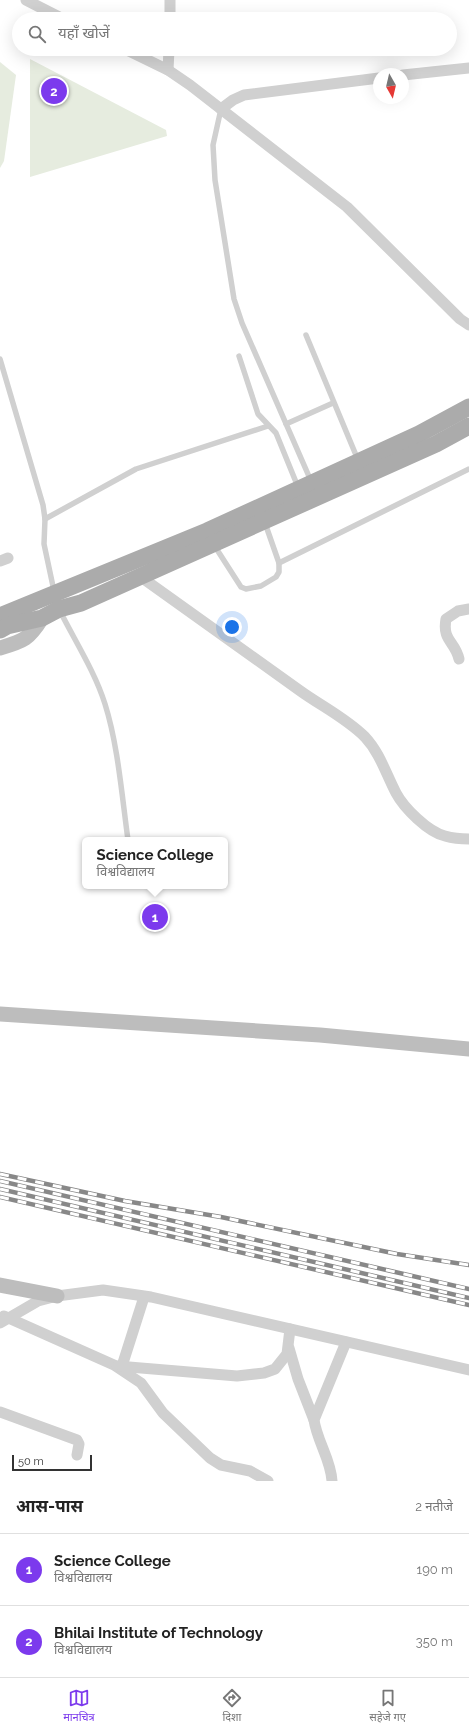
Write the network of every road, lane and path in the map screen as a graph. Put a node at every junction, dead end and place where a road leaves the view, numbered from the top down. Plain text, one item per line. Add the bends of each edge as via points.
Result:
1 (26, 0) edge
2 (170, 0) edge
3 (49, 12) edge
4 (170, 12) edge
5 (139, 56) edge
6 (169, 56) edge
7 (469, 68) edge
8 (168, 70) junction
9 (409, 74) edge
10 (373, 79) edge
11 (219, 117) junction
12 (469, 325) edge
13 (306, 335) dead end
14 (239, 356) dead end
15 (0, 359) edge
16 (333, 403) junction
17 (469, 407) edge
18 (286, 424) junction
19 (268, 426) junction
20 (469, 426) edge
21 (358, 460) junction
22 (469, 469) edge
23 (306, 486) junction
24 (45, 519) junction
25 (264, 521) junction
26 (213, 544) junction
27 (279, 563) junction
28 (141, 577) junction
29 (56, 602) junction
30 (469, 609) edge
31 (1, 618) edge
32 (42, 618) junction
33 (0, 648) edge
34 (458, 659) dead end
35 (128, 837) edge
36 (469, 839) edge
37 (2, 1012) edge
38 (469, 1049) edge
39 (0, 1285) edge
40 (57, 1296) junction
41 (144, 1297) junction
42 (3, 1319) edge
43 (290, 1329) junction
44 (346, 1342) junction
45 (288, 1348) junction
46 (118, 1366) junction
47 (469, 1370) edge
48 (0, 1412) edge
49 (314, 1420) junction
50 (77, 1456) dead end
51 (268, 1481) edge
52 (332, 1481) edge

1 - 3 street
2 - 4 street
5 - 8 street
6 - 8 street
7 - 9 street
8 - 11 street
10 - 11 street via 251,94 233,100
11 - 12 street via 347,207
11 - 18 lane via 213,145 215,180 234,299
13 - 16 lane
14 - 19 lane via 258,414
15 - 24 lane
16 - 18 lane
16 - 21 lane
17 - 21 main road via 419,434
18 - 23 lane
19 - 23 lane via 276,433
19 - 24 lane via 136,469
20 - 25 main road via 436,444
21 - 23 main road
22 - 27 lane
23 - 29 main road
24 - 29 lane via 44,544
25 - 26 main road
25 - 27 lane
26 - 27 lane via 242,587 246,589 260,586 276,577
26 - 28 main road
28 - 29 main road via 81,603
28 - 36 street via 307,696 343,718 365,738 380,757 397,794 409,810 430,829 444,836
29 - 31 main road
29 - 32 main road
29 - 35 lane via 105,704 111,724
30 - 34 street via 458,611 446,619 444,627 446,638 457,653
31 - 32 main road via 8,626
32 - 33 street via 27,638
37 - 38 street via 320,1035
39 - 40 street
40 - 41 street via 103,1290
40 - 42 street via 38,1301
41 - 43 street
41 - 46 street
42 - 46 street
43 - 44 street
43 - 45 street
44 - 47 street
44 - 49 street
45 - 46 street via 275,1369 246,1376
45 - 49 street
46 - 51 street via 141,1383 163,1412 210,1458 221,1465 250,1472
48 - 50 street via 77,1440
49 - 52 street

